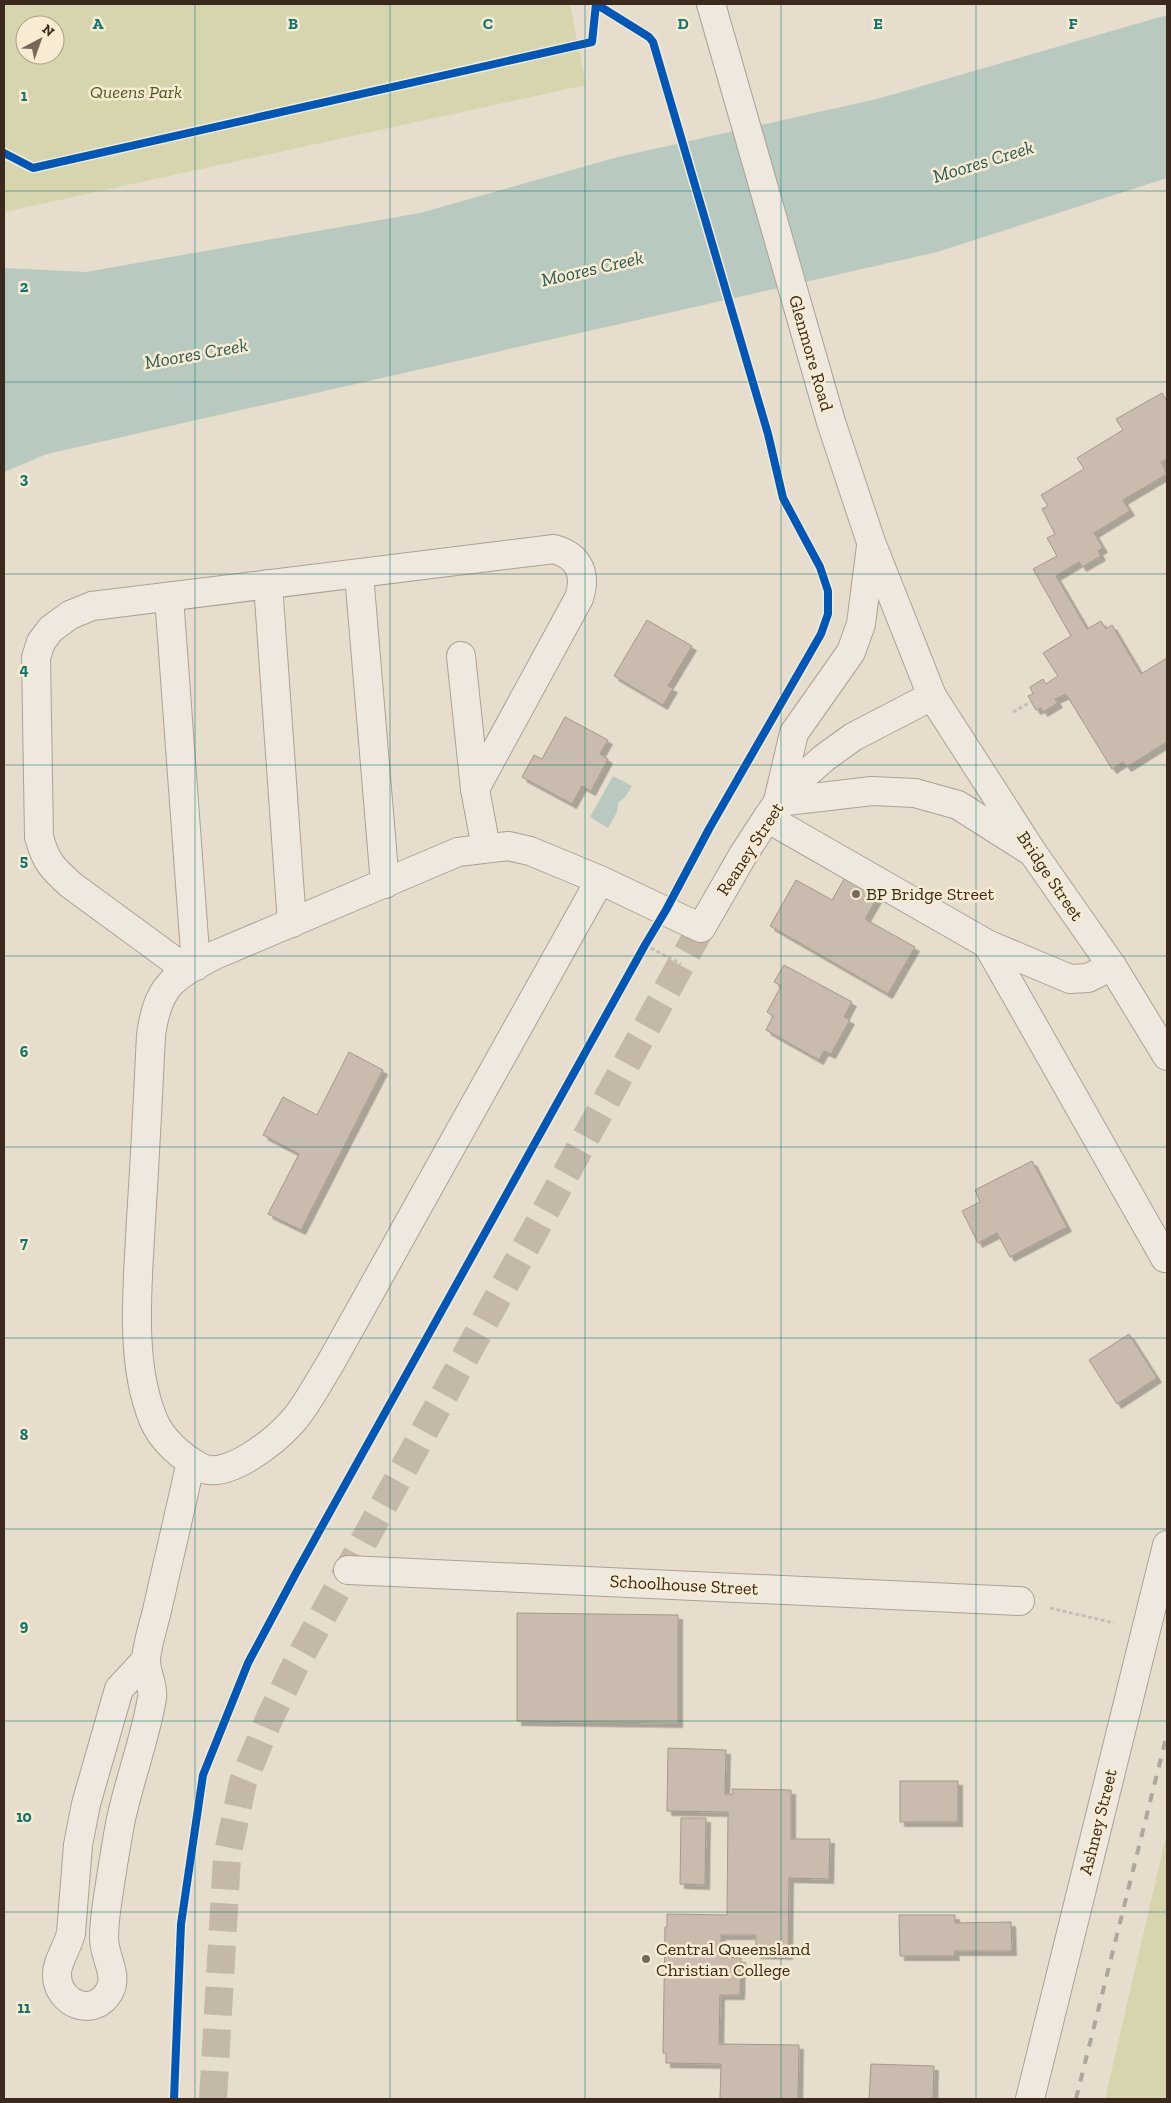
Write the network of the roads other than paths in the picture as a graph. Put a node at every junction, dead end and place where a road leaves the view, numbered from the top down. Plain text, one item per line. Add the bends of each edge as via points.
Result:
1 (715, 15) edge
2 (871, 542) junction
3 (359, 574) junction
4 (268, 584) junction
5 (169, 596) junction
6 (461, 656) dead end
7 (932, 696) junction
8 (475, 788) junction
9 (773, 810) junction
10 (486, 848) junction
11 (1034, 853) junction
12 (600, 880) junction
13 (385, 884) junction
14 (292, 923) junction
15 (987, 944) junction
16 (1112, 966) junction
17 (192, 968) junction
18 (1167, 1056) edge
19 (1165, 1258) dead end
20 (191, 1462) junction
21 (1167, 1544) edge
22 (348, 1570) dead end
23 (1020, 1601) road end
24 (146, 1660) junction
25 (1030, 2099) edge

1 - 2 street, Glenmore Road via 831,422
2 - 7 street, Glenmore Road
2 - 9 street via 861,624 851,652 794,733
3 - 4 street
3 - 8 street via 554,549 566,552 576,561 583,585 579,598
3 - 13 street
4 - 5 street
4 - 14 street
5 - 17 street
5 - 17 street via 92,606 70,615 51,629 41,642 36,658 39,837 44,856 71,885
6 - 8 street
7 - 9 street, Reaney Street via 853,737 824,758
7 - 11 street, Bridge Street
8 - 10 street
9 - 11 street via 872,791 915,793 958,805
9 - 12 street, Reaney Street via 743,855 702,928
9 - 15 street
10 - 12 street via 508,846 530,851
10 - 13 street via 458,852
11 - 16 street, Bridge Street
12 - 20 street via 330,1364 294,1420 278,1437 241,1462 221,1470 204,1470
13 - 14 street
14 - 17 street
15 - 16 street via 1070,979 1088,978
15 - 19 street
16 - 18 street, Bridge Street
17 - 20 street via 170,983 159,999 153,1017 138,1291 140,1364 145,1395 154,1421 170,1444
20 - 24 street
21 - 25 street, Ashney Street
22 - 23 street, Schoolhouse Street
24 - 24 street via 152,1696 122,1818 106,1910 104,1938 112,1986 98,2003 82,2006 73,2003 62,1992 56,1973 71,1933 78,1845 86,1804 119,1689

